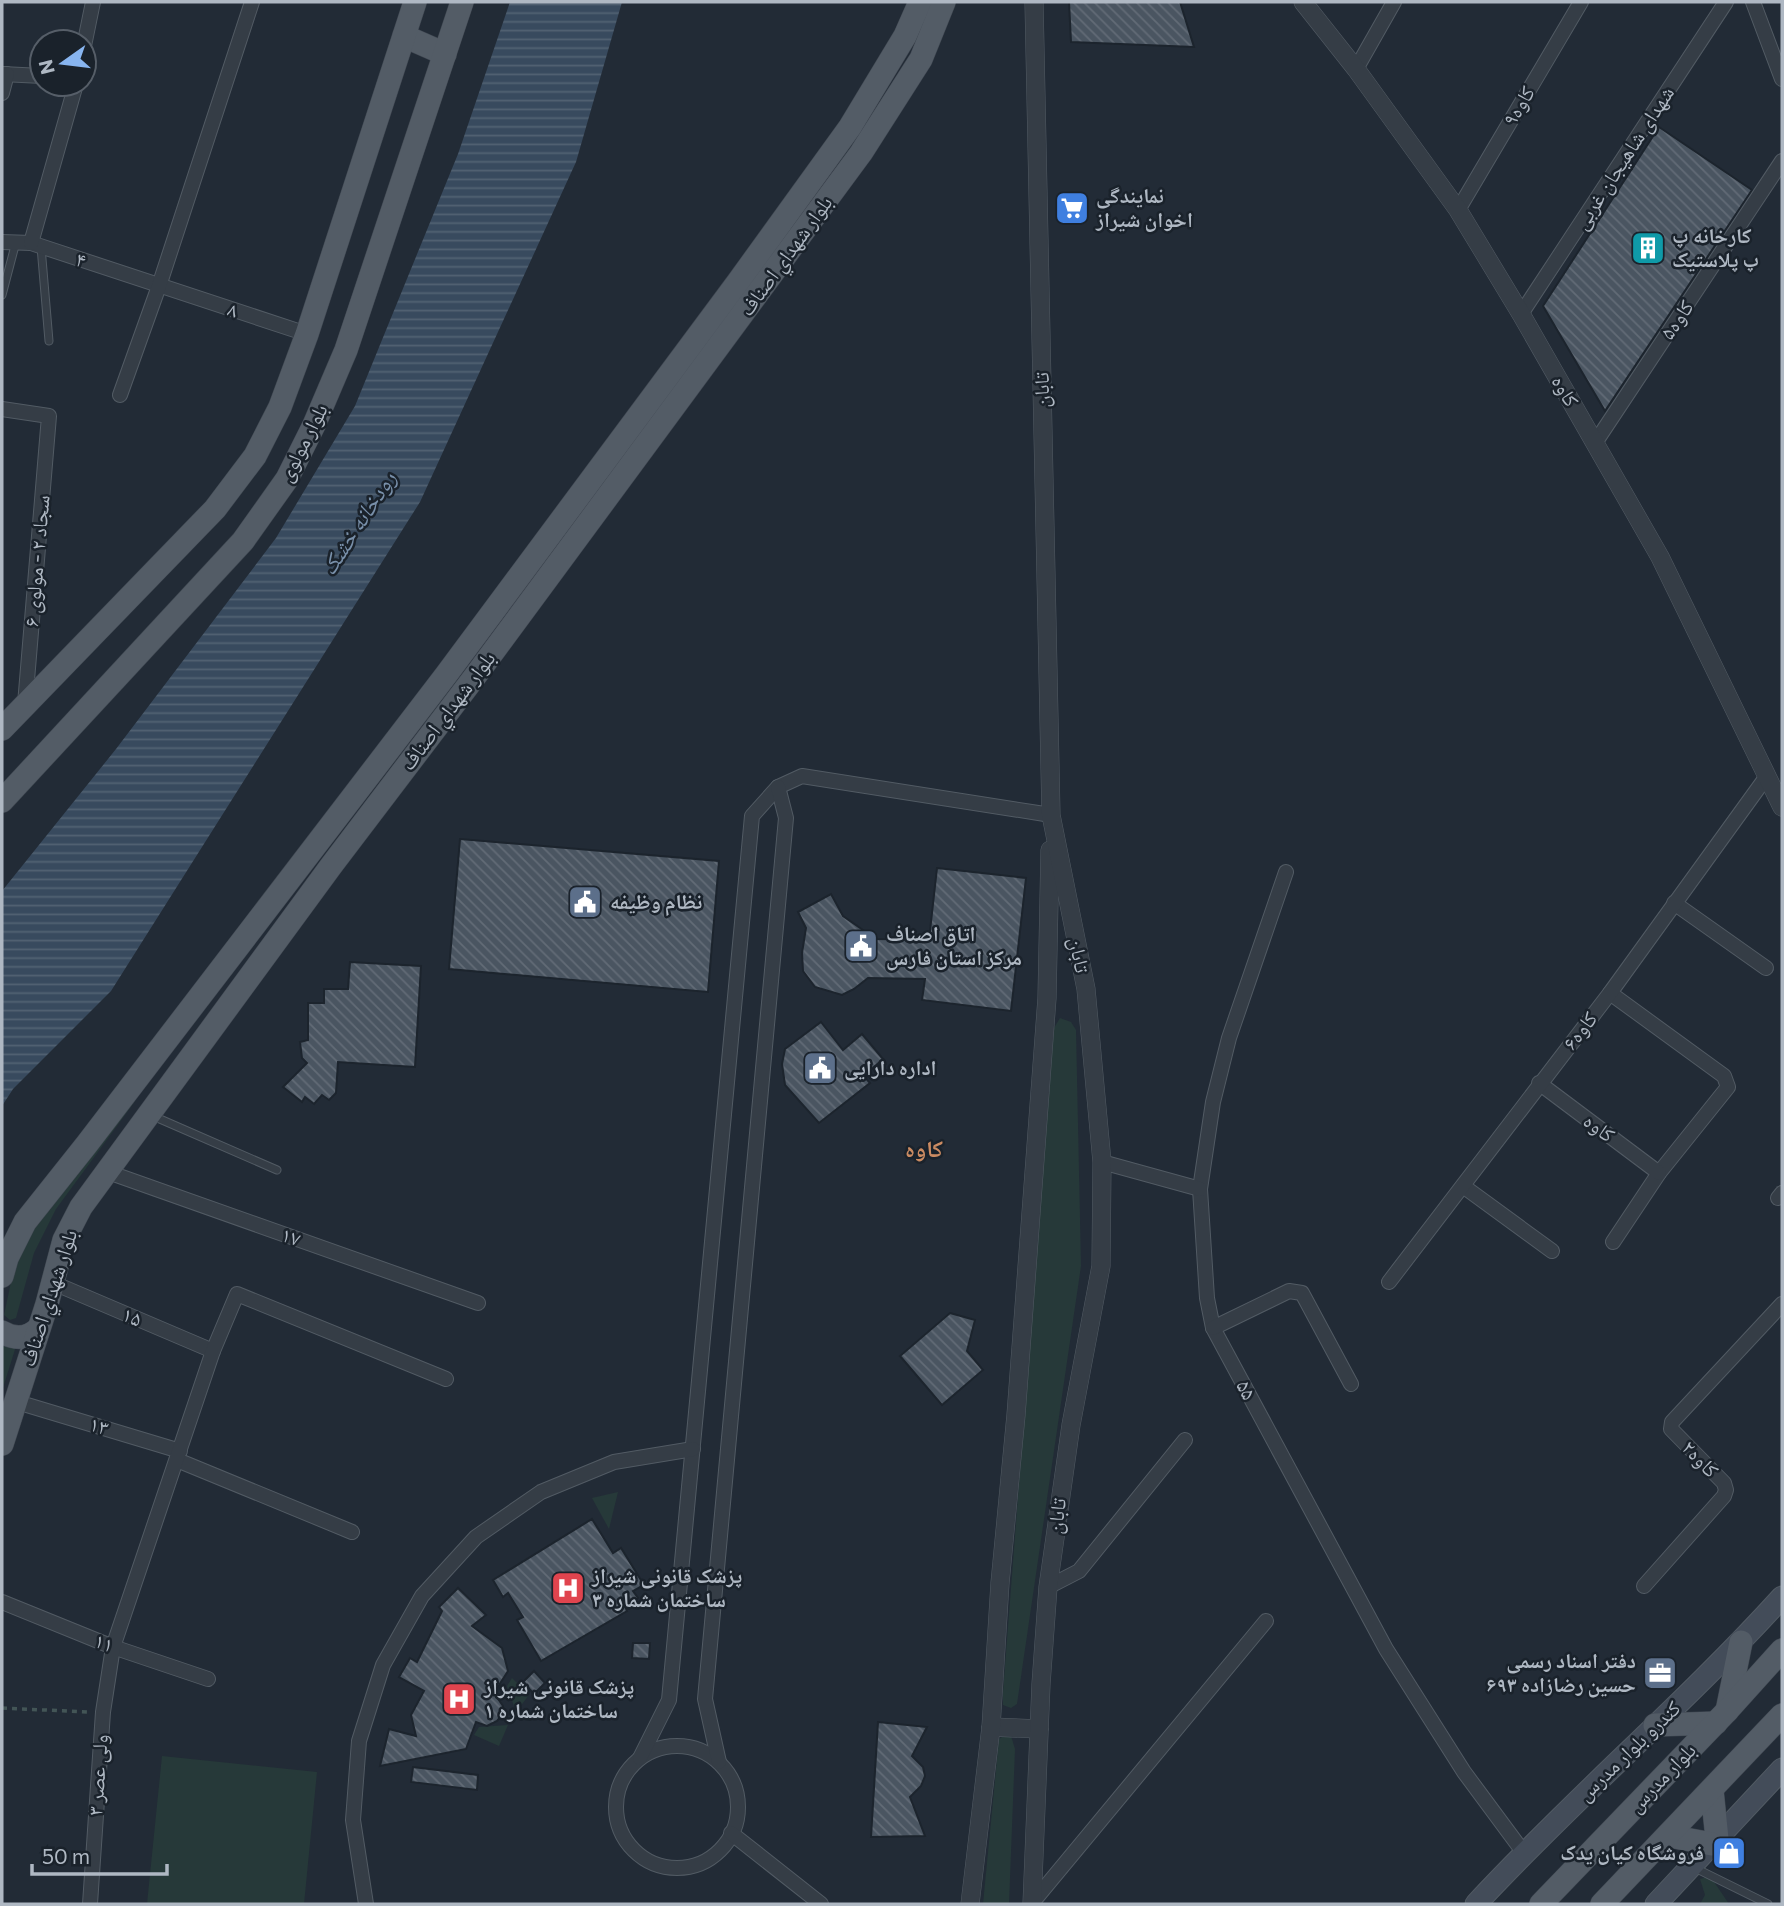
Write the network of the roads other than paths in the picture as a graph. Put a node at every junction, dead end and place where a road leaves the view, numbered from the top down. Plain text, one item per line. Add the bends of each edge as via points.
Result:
1 (93, 2) edge
2 (252, 2) edge
3 (415, 2) edge
4 (461, 2) edge
5 (920, 2) edge
6 (944, 2) edge
7 (1034, 2) edge
8 (1303, 2) edge
9 (1394, 2) edge
10 (1581, 2) edge
11 (1726, 2) edge
12 (1752, 2) edge
13 (88, 28) edge
14 (404, 36) junction
15 (1776, 46) edge
16 (445, 54) junction
17 (1356, 69) junction
18 (4, 74) edge
19 (28, 75) edge
20 (1782, 79) edge
21 (2, 93) edge
22 (71, 98) edge
23 (1782, 161) edge
24 (1458, 210) junction
25 (22, 244) edge
26 (159, 286) junction
27 (2, 295) edge
28 (1521, 314) junction
29 (307, 334) junction
30 (49, 341) dead end
31 (120, 395) dead end
32 (2, 409) edge
33 (1595, 443) junction
34 (25, 705) junction
35 (2, 729) edge
36 (1767, 776) junction
37 (778, 787) junction
38 (2, 801) edge
39 (1782, 807) edge
40 (1051, 815) junction
41 (1286, 872) dead end
42 (1674, 903) junction
43 (1766, 968) dead end
44 (1610, 993) junction
45 (1539, 1083) junction
46 (149, 1114) junction
47 (1102, 1162) junction
48 (277, 1170) dead end
49 (105, 1171) junction
50 (1659, 1173) junction
51 (1463, 1186) junction
52 (1200, 1189) junction
53 (1613, 1242) dead end
54 (1552, 1251) dead end
55 (2, 1276) edge
56 (51, 1282) junction
57 (1389, 1282) dead end
58 (478, 1303) dead end
59 (1782, 1304) edge
60 (39, 1328) junction
61 (1213, 1328) junction
62 (2, 1332) edge
63 (214, 1351) junction
64 (446, 1379) dead end
65 (1351, 1384) dead end
66 (17, 1402) junction
67 (1185, 1440) dead end
68 (2, 1444) edge
69 (693, 1449) junction
70 (179, 1456) junction
71 (352, 1532) dead end
72 (1644, 1586) dead end
73 (1048, 1587) junction
74 (1782, 1597) edge
75 (3, 1605) edge
76 (1266, 1621) dead end
77 (1741, 1642) junction
78 (113, 1647) junction
79 (1782, 1650) edge
80 (208, 1679) dead end
81 (1782, 1715) edge
82 (1721, 1718) junction
83 (1655, 1725) junction
84 (991, 1727) junction
85 (1039, 1729) junction
86 (640, 1758) junction
87 (719, 1762) junction
88 (1782, 1769) edge
89 (1712, 1790) junction
90 (731, 1833) junction
91 (1669, 1836) junction
92 (1715, 1842) junction
93 (1524, 1853) junction
94 (1692, 1866) junction
95 (90, 1904) edge
96 (366, 1904) edge
97 (821, 1904) edge
98 (970, 1904) edge
99 (1032, 1904) edge
100 (1476, 1904) edge
101 (1541, 1904) edge
102 (1602, 1904) edge
103 (1656, 1904) edge
104 (1768, 1904) edge

1 - 13 street
2 - 26 street
3 - 14 main road, بلوار مولوی
4 - 16 main road, بلوار مولوی
5 - 55 main road, بلوار شهداي اصناف via 905,36 850,127 794,205 446,675 25,1222
6 - 46 main road, بلوار شهداي اصناف via 921,59 861,153
7 - 40 street, تابان
8 - 17 street, کاوه
9 - 17 street
10 - 24 street, کاوه۹
11 - 28 street, شهدای شاهیجان غربی
12 - 15 street
14 - 16 main road
14 - 29 main road, بلوار مولوی
15 - 20 street
16 - 38 main road, بلوار مولوی via 346,350 287,479 243,541
17 - 24 street, کاوه
18 - 19 street
18 - 21 street
22 - 25 street
23 - 33 street, کاوه۵
24 - 28 street, کاوه
25 - 26 street, ۴
25 - 27 lane
25 - 30 lane
26 - 29 street, ۸
26 - 31 street
28 - 33 street, کاوه
29 - 34 main road, بلوار مولوی via 280,407 255,456 215,509
32 - 34 street, سجاد ۲ - مولوی ۶ via 48,416
33 - 36 street, کاوه via 1660,557
34 - 35 main road, بلوار مولوی
36 - 39 street, کاوه
36 - 42 street, کاوه۶
37 - 40 street via 802,776
37 - 69 street via 752,816
37 - 87 street via 786,818 705,1699
40 - 47 street, تابان via 1086,989
40 - 84 street via 1047,998
41 - 52 street, ۵۵ via 1229,1038 1213,1102
42 - 43 street
42 - 44 street, کاوه۶
44 - 45 street, کاوه۶
44 - 50 street via 1727,1081 1728,1087
45 - 50 street, کاوه
45 - 51 street, کاوه۶
46 - 48 lane
46 - 49 main road, بلوار شهداي اصناف
47 - 52 street
47 - 73 street, تابان via 1101,1266 1068,1439
49 - 56 main road, بلوار شهداي اصناف via 80,1207
49 - 58 street, ۱۷
50 - 53 street
51 - 54 street
51 - 57 street, کاوه۶
52 - 61 street, ۵۵
56 - 60 main road, بلوار شهداي اصناف
56 - 63 street, ۱۵
59 - 72 street, کاوه۲ via 1672,1422 1671,1429 1726,1490
60 - 62 main road via 18,1338
60 - 66 main road, بلوار شهداي اصناف
61 - 65 street via 1289,1291 1302,1293
61 - 93 street, ۵۵ via 1386,1649 1464,1772
63 - 64 street, ولی عصر ۳ via 237,1294
63 - 70 street, ولی عصر ۳
66 - 68 main road, بلوار شهداي اصناف
66 - 70 street, ۱۳
67 - 73 street via 1079,1571
69 - 86 street via 669,1700
69 - 96 street via 614,1462 541,1492 476,1537 422,1596 383,1665 359,1741 353,1820
70 - 71 street, ۱۳
70 - 78 street, ولی عصر ۳
73 - 85 street, تابان
74 - 77 main road, کندرو بلوار مدرس
75 - 78 street, ۱۱
76 - 99 street
77 - 82 main road
77 - 83 main road, کندرو بلوار مدرس
78 - 80 street, ۱۱
78 - 95 street, ولی عصر ۳ via 103,1712
79 - 82 main road, بلوار مدرس
81 - 89 main road, بلوار مدرس
82 - 83 main road
82 - 101 main road, بلوار مدرس
83 - 93 main road, کندرو بلوار مدرس
84 - 85 street
84 - 98 street
85 - 99 street, تابان
86 - 87 street via 659,1748 681,1746
86 - 90 street via 617,1793 616,1812 620,1830 644,1859 662,1867 699,1864 715,1855
87 - 90 street via 732,1780 738,1800
88 - 92 main road
89 - 91 main road, بلوار مدرس
89 - 92 main road
90 - 97 street
91 - 92 main road
91 - 102 main road, بلوار مدرس
92 - 94 main road
93 - 100 main road, کندرو بلوار مدرس
94 - 103 main road
94 - 104 lane

